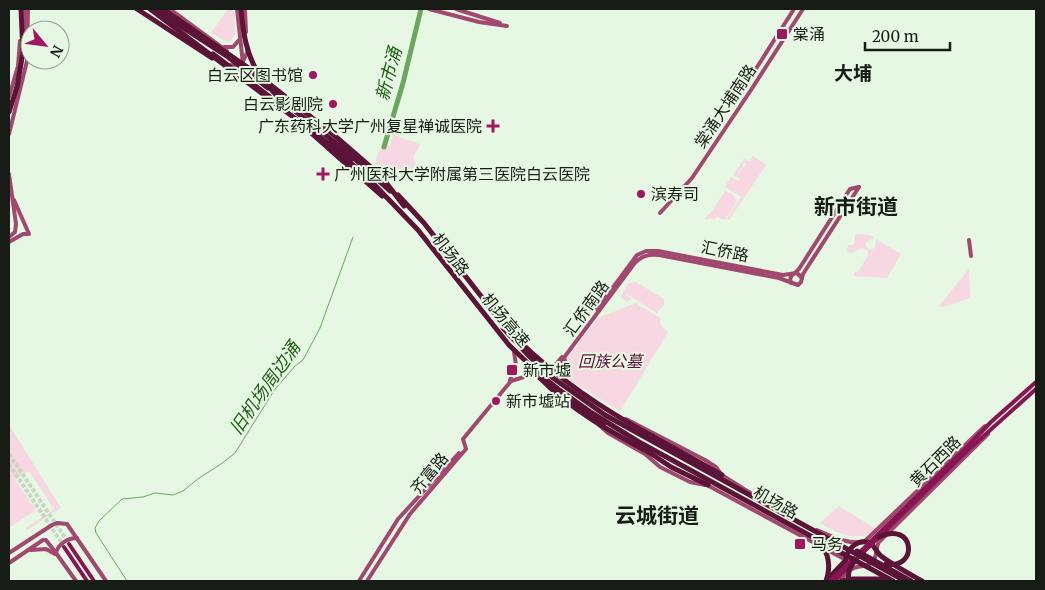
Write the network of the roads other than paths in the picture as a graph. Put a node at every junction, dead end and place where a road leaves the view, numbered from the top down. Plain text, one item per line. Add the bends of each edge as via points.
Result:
1 (23, 9) edge
2 (137, 9) edge
3 (149, 9) edge
4 (156, 9) edge
5 (163, 9) edge
6 (170, 9) edge
7 (239, 9) edge
8 (245, 9) edge
9 (429, 9) edge
10 (456, 9) edge
11 (794, 9) edge
12 (803, 9) edge
13 (206, 35) junction
14 (240, 39) junction
15 (199, 44) junction
16 (222, 46) junction
17 (227, 50) junction
18 (248, 51) junction
19 (20, 52) edge
20 (220, 58) junction
21 (243, 63) junction
22 (229, 65) junction
23 (25, 70) edge
24 (238, 76) junction
25 (249, 80) junction
26 (264, 80) junction
27 (258, 86) junction
28 (745, 86) dead end
29 (9, 98) edge
30 (9, 112) edge
31 (9, 134) edge
32 (370, 171) junction
33 (9, 174) edge
34 (12, 196) junction
35 (404, 206) junction
36 (660, 212) dead end
37 (9, 237) edge
38 (969, 240) dead end
39 (9, 242) edge
40 (651, 253) junction
41 (970, 256) dead end
42 (793, 274) junction
43 (802, 278) junction
44 (792, 283) junction
45 (503, 328) junction
46 (510, 345) junction
47 (514, 352) junction
48 (566, 356) junction
49 (550, 373) junction
50 (543, 379) junction
51 (1036, 382) edge
52 (548, 384) junction
53 (566, 387) junction
54 (1036, 389) edge
55 (611, 417) junction
56 (596, 419) junction
57 (991, 422) junction
58 (995, 426) junction
59 (967, 449) junction
60 (702, 468) junction
61 (696, 475) junction
62 (722, 475) junction
63 (708, 485) junction
64 (724, 486) junction
65 (764, 508) junction
66 (398, 520) junction
67 (404, 523) junction
68 (881, 527) junction
69 (814, 528) junction
70 (887, 534) junction
71 (34, 537) junction
72 (77, 538) junction
73 (816, 538) junction
74 (879, 538) junction
75 (808, 540) junction
76 (860, 542) junction
77 (38, 544) junction
78 (69, 544) tunnel mouth
79 (64, 547) tunnel mouth
80 (27, 551) junction
81 (876, 551) junction
82 (9, 553) edge
83 (56, 553) junction
84 (60, 558) junction
85 (851, 560) junction
86 (9, 563) edge
87 (877, 564) junction
88 (866, 566) junction
89 (897, 566) junction
90 (840, 567) junction
91 (858, 567) junction
92 (846, 574) junction
93 (827, 580) edge
94 (890, 580) edge
95 (76, 581) edge
96 (87, 581) edge
97 (94, 581) edge
98 (106, 581) edge
99 (359, 581) edge
100 (367, 581) edge
101 (838, 581) edge
102 (848, 581) edge
103 (882, 581) edge
104 (904, 581) edge
105 (912, 581) edge
106 (922, 581) edge

1 - 30 highway, bridge via 23,52
2 - 24 highway, bridge
3 - 15 highway, 机场路
3 - 24 highway, 机场高速, bridge
4 - 32 highway, bridge via 249,72
5 - 35 highway, bridge via 248,67 335,136 381,176
6 - 13 main road, 机场路
7 - 14 main road
7 - 35 highway, 机场高速, bridge via 247,48 266,84 281,100 365,167
8 - 18 main road
9 - 10 main road via 507,26
11 - 28 main road, 棠涌大埔南路
12 - 36 main road, 棠涌大埔南路 via 692,178
13 - 15 highway via 205,43
13 - 16 main road, 机场路
14 - 16 main road via 233,47
14 - 21 main road
15 - 20 highway, 机场路
16 - 17 main road, 机场路
17 - 20 highway via 226,56
17 - 21 main road, 机场路
18 - 21 main road
18 - 26 main road
19 - 29 main road
20 - 22 highway, 机场路
21 - 22 main road via 236,67
21 - 25 main road
21 - 26 main road, 机场路
22 - 25 highway, 机场路
23 - 31 main road
24 - 46 highway, 机场高速, bridge via 342,155 381,190 428,241
25 - 27 highway, 机场路
26 - 27 highway via 256,79
26 - 32 main road, 机场路
27 - 47 highway, 机场路 via 406,218
32 - 49 highway, 机场路 via 416,214 484,301 511,327 518,342
33 - 34 main road
34 - 37 main road via 16,228
34 - 39 main road via 29,234
35 - 45 highway, 机场高速 via 434,239
38 - 41 main road
40 - 42 main road, 汇侨路
40 - 44 main road, 汇侨路
40 - 48 main road, 汇侨南路 via 634,264
40 - 49 main road, 汇侨南路 via 637,255
42 - 43 main road
42 - 43 main road via 850,189 859,187
42 - 44 main road
43 - 44 main road via 798,285
45 - 62 highway, bridge via 570,385 616,416
45 - 104 highway, 机场高速, bridge via 545,371 594,408
46 - 63 highway, bridge via 567,402 671,467
46 - 94 highway, 机场高速, bridge via 549,382 605,422
47 - 50 highway, 机场路
47 - 66 main road, 齐富路 via 516,364 510,380 462,439 463,448
48 - 49 main road, 汇侨南路
48 - 53 main road via 563,373
49 - 50 main road, 汇侨南路
49 - 53 highway, 机场路
50 - 52 highway, 机场路
51 - 57 main road, 黄石西路
52 - 56 highway, 机场路
52 - 67 main road, 齐富路 via 536,376 511,381 463,439 466,449
53 - 55 highway, 机场路
54 - 58 main road, 黄石西路
55 - 60 highway, 机场路
55 - 62 main road via 627,419 691,452
56 - 61 highway, 机场路
56 - 63 main road via 604,431 660,466 690,482
57 - 59 main road, 黄石西路
57 - 68 main road
58 - 59 main road, 黄石西路
58 - 70 main road
59 - 74 main road, 黄石西路, bridge
59 - 85 main road, 黄石西路, bridge
60 - 62 main road
60 - 64 highway, 机场路
61 - 63 main road
61 - 64 highway, 机场路
62 - 69 main road
63 - 64 main road
63 - 75 main road
64 - 65 highway, 机场路
65 - 73 highway, 机场路, bridge
65 - 87 highway, 机场路, bridge
66 - 67 main road
66 - 99 main road, 齐富路
67 - 100 main road, 齐富路
68 - 70 main road
68 - 76 main road
69 - 75 main road
69 - 76 main road via 836,538
70 - 81 main road
71 - 72 main road via 57,523 67,524
71 - 77 main road
71 - 82 main road
72 - 83 main road via 60,546
72 - 98 main road
73 - 87 highway, 机场路, bridge
73 - 93 highway, bridge via 828,559
74 - 85 main road, 黄石西路, bridge
74 - 87 highway, bridge via 898,533 906,540 908,549 906,558 898,564
75 - 85 main road
76 - 81 highway via 870,543
76 - 85 highway via 849,549 846,556
77 - 80 main road
77 - 83 main road via 46,540
78 - 97 main road
79 - 96 main road
80 - 84 main road via 46,549
80 - 86 main road
81 - 88 main road via 874,560
81 - 89 highway
83 - 84 main road
84 - 95 main road
85 - 90 highway
85 - 91 main road via 852,566
85 - 93 main road, bridge
85 - 101 main road, bridge
85 - 102 highway, bridge
87 - 103 highway, bridge
87 - 104 highway, 机场路, bridge
87 - 105 highway, 机场路, bridge
88 - 91 main road
88 - 94 main road
89 - 94 highway via 891,570
89 - 106 highway
90 - 92 highway via 845,568
90 - 93 highway
91 - 92 main road
92 - 101 main road
93 - 101 highway via 834,578
94 - 101 highway

